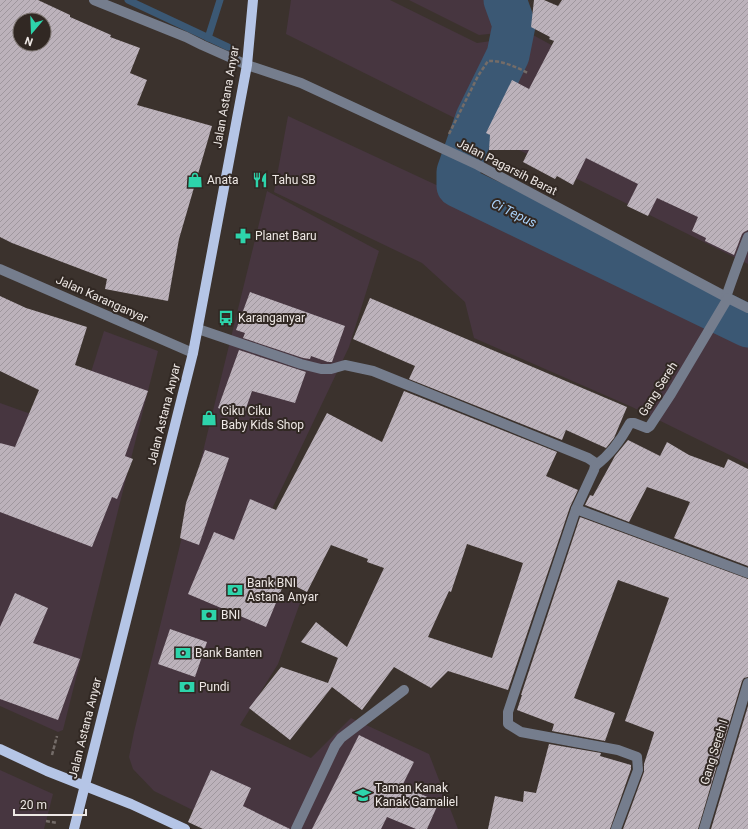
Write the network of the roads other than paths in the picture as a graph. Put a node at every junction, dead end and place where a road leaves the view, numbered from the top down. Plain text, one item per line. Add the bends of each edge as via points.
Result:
1 (94, 0) edge
2 (253, 0) edge
3 (247, 64) junction
4 (748, 237) edge
5 (0, 269) edge
6 (726, 300) junction
7 (748, 308) edge
8 (198, 328) junction
9 (193, 353) junction
10 (595, 466) junction
11 (576, 509) junction
12 (748, 572) edge
13 (748, 683) edge
14 (404, 690) dead end
15 (0, 749) edge
16 (84, 785) junction
17 (74, 829) edge
18 (185, 829) edge
19 (296, 829) edge
20 (616, 829) edge
21 (704, 829) edge

1 - 3 street, Jalan Pagarsih Barat
2 - 3 main road, Jalan Astana Anyar
3 - 6 street, Jalan Pagarsih Barat via 301,84 478,165
3 - 8 main road, Jalan Astana Anyar
4 - 6 street, Gang Sereh
5 - 9 street, Jalan Karanganyar
6 - 7 street, Jalan Pagarsih Barat
6 - 10 street, Gang Sereh via 650,426 647,428 630,423 612,451
8 - 9 main road, Jalan Astana Anyar
8 - 10 street via 321,369 346,366 372,371 588,458
9 - 16 main road, Jalan Astana Anyar
10 - 11 street
11 - 12 street
11 - 20 street via 508,712 508,724 521,732 618,750 637,757 638,770
13 - 21 street, Gang Sereh I
14 - 19 street via 335,746
15 - 16 main road
16 - 17 main road, Jalan Astana Anyar
16 - 18 main road

